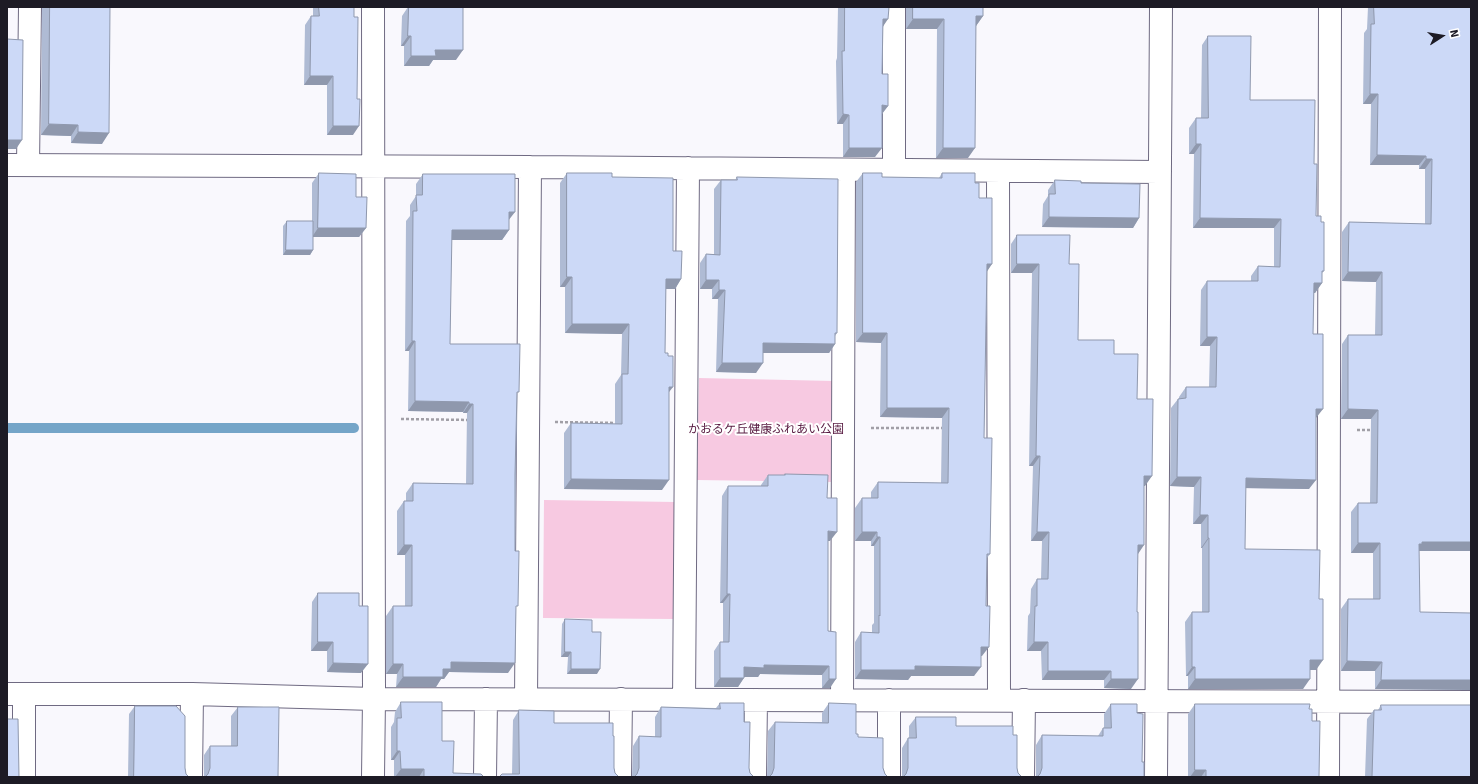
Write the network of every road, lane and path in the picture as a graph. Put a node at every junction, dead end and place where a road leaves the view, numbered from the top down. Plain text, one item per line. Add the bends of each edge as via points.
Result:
1 (30, 7) edge
2 (373, 7) edge
3 (894, 7) edge
4 (1161, 7) edge
5 (1330, 7) edge
6 (17, 165) edge
7 (373, 166) junction
8 (530, 167) junction
9 (688, 168) junction
10 (844, 170) junction
11 (894, 170) junction
12 (998, 171) junction
13 (1160, 172) junction
14 (15, 694) edge
15 (192, 694) junction
16 (374, 699) junction
17 (486, 699) junction
18 (526, 699) junction
19 (621, 699) junction
20 (684, 700) junction
21 (756, 700) junction
22 (842, 700) junction
23 (889, 700) junction
24 (999, 700) junction
25 (1024, 700) junction
26 (1157, 700) junction
27 (1328, 702) junction
28 (1471, 702) edge
29 (24, 777) edge
30 (191, 777) edge
31 (373, 777) edge
32 (486, 777) edge
33 (620, 777) edge
34 (755, 777) edge
35 (889, 777) edge
36 (1023, 777) edge
37 (1156, 777) edge
38 (1328, 777) edge

1 - 6 street
2 - 7 street
3 - 11 street
4 - 13 street
5 - 27 street
6 - 7 street
7 - 8 street
7 - 16 street
8 - 9 street
8 - 18 street
9 - 10 street
9 - 20 street
10 - 11 street
10 - 22 street
11 - 12 street
12 - 13 street
12 - 24 street
13 - 26 street
14 - 15 street
14 - 29 street
15 - 16 street
15 - 30 street
16 - 17 street
16 - 31 street
17 - 18 street
17 - 32 street
18 - 19 street
19 - 20 street
19 - 33 street
20 - 21 street
21 - 22 street
21 - 34 street
22 - 23 street
23 - 24 street
23 - 35 street
24 - 25 street
25 - 26 street
25 - 36 street
26 - 27 street
26 - 37 street
27 - 28 street
27 - 38 street

